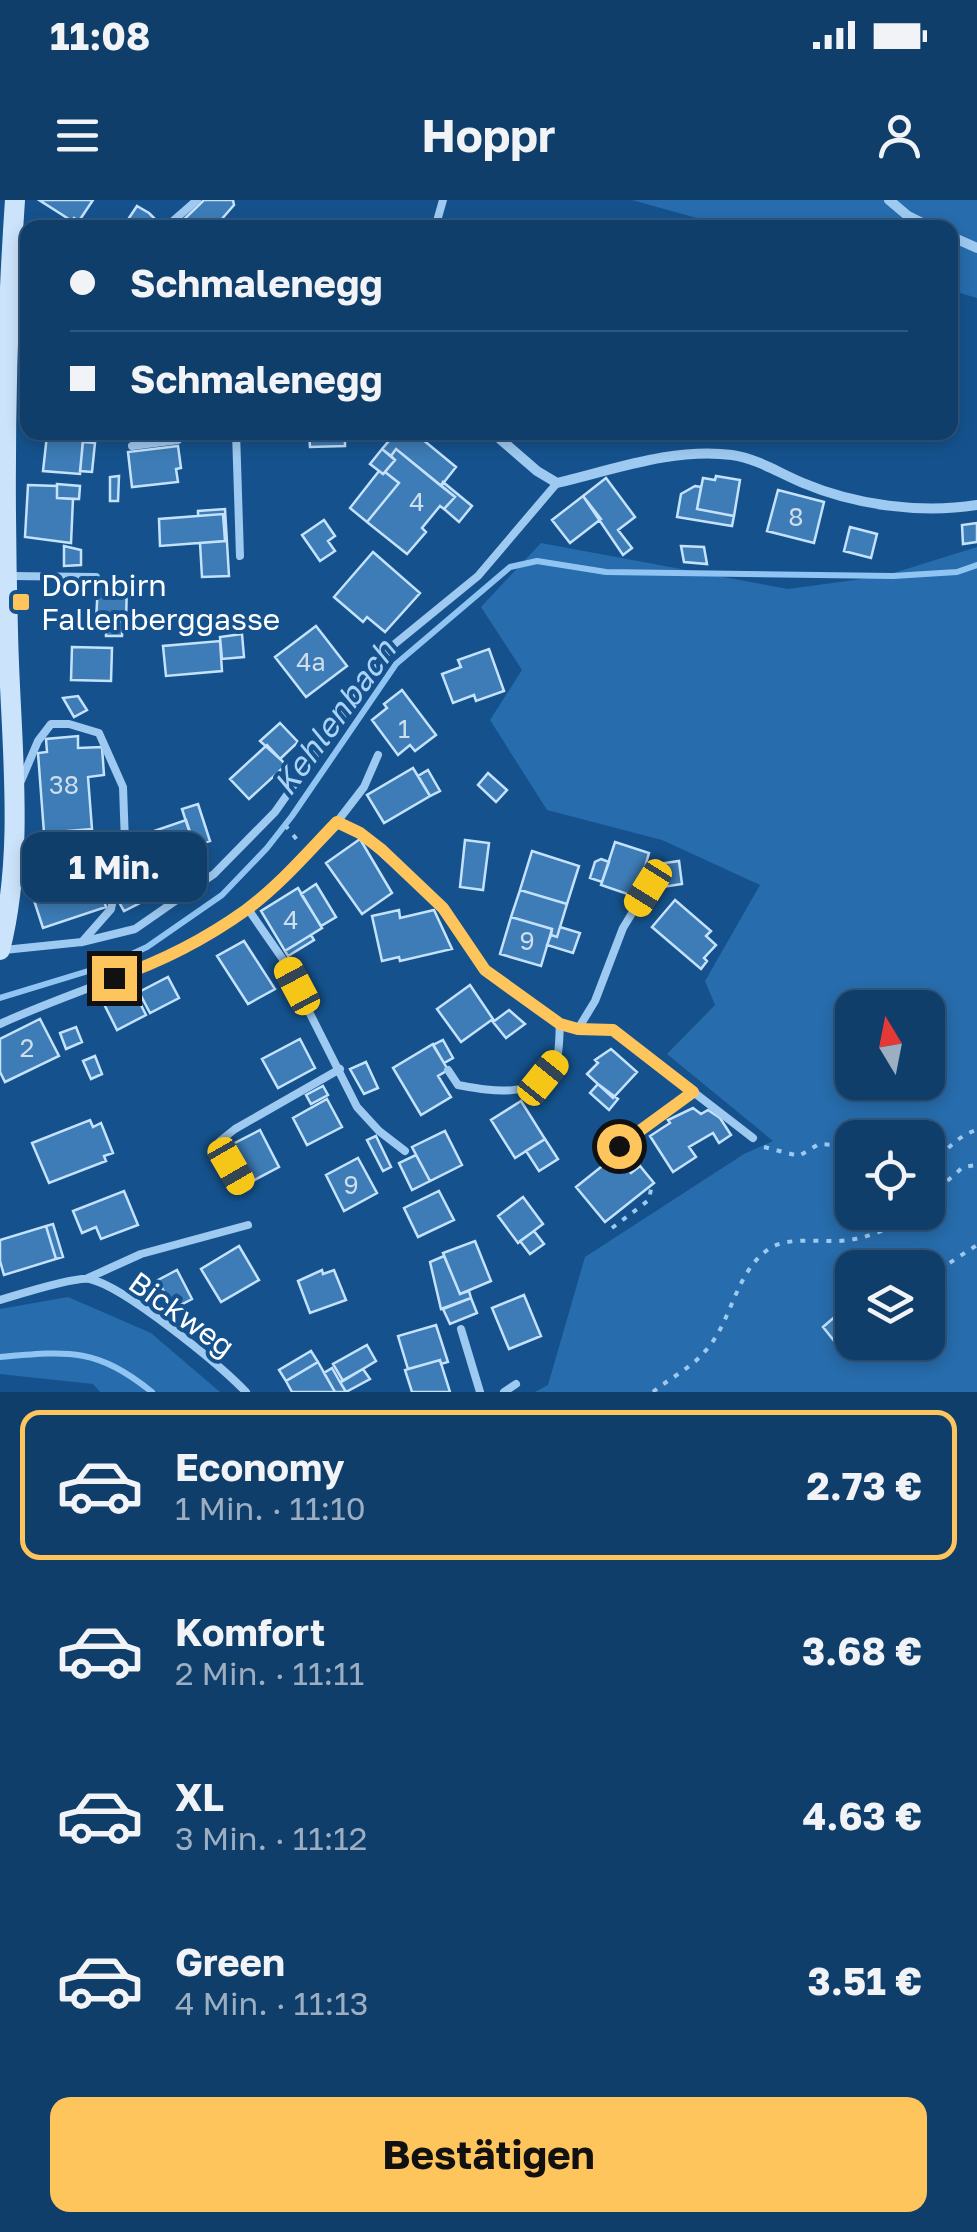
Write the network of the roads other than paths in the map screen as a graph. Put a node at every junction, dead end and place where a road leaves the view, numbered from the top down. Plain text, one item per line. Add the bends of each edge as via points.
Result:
1 (197, 200) edge
2 (889, 200) edge
3 (173, 220) edge
4 (916, 220) edge
5 (20, 233) edge
6 (4, 410) edge
7 (178, 440) edge
8 (236, 440) edge
9 (501, 440) edge
10 (132, 446) dead end
11 (557, 483) junction
12 (977, 505) edge
13 (240, 556) dead end
14 (6, 576) junction
15 (96, 578) dead end
16 (378, 756) dead end
17 (13, 796) junction
18 (337, 822) junction
19 (648, 888) dead end
20 (248, 909) junction
21 (82, 942) junction
22 (0, 950) edge
23 (0, 1024) edge
24 (560, 1024) junction
25 (578, 1029) junction
26 (340, 1069) junction
27 (448, 1070) dead end
28 (693, 1092) junction
29 (753, 1138) road end
30 (619, 1146) dead end
31 (405, 1151) dead end
32 (241, 1184) dead end
33 (248, 1225) dead end
34 (88, 1278) junction
35 (0, 1300) edge
36 (460, 1329) dead end
37 (516, 1384) dead end
38 (246, 1392) edge
39 (480, 1392) edge
40 (504, 1392) edge

1 - 3 lane
2 - 4 street
5 - 6 street
6 - 14 street
7 - 10 lane
8 - 13 lane
9 - 11 street
11 - 12 street via 690,454 732,455 849,499 927,508
11 - 21 lane via 478,576 391,646 276,812 214,874 135,928
14 - 15 lane
14 - 17 street
16 - 18 lane
17 - 21 lane via 51,724 99,734 122,787 125,844 111,909
17 - 22 street via 14,850
18 - 20 lane
18 - 24 lane via 382,850 443,908 485,970
19 - 25 lane
20 - 23 lane via 139,970
20 - 26 lane via 282,958
21 - 22 lane
24 - 25 lane
24 - 27 lane via 557,1062 523,1088 499,1092 458,1085
25 - 28 lane via 613,1030
26 - 31 lane via 357,1107
26 - 32 lane via 220,1141
28 - 29 lane
28 - 30 lane
33 - 34 lane, Bickweg via 141,1254
34 - 35 lane, Bickweg
34 - 38 lane, Bickweg via 188,1341
36 - 39 lane
37 - 40 lane

